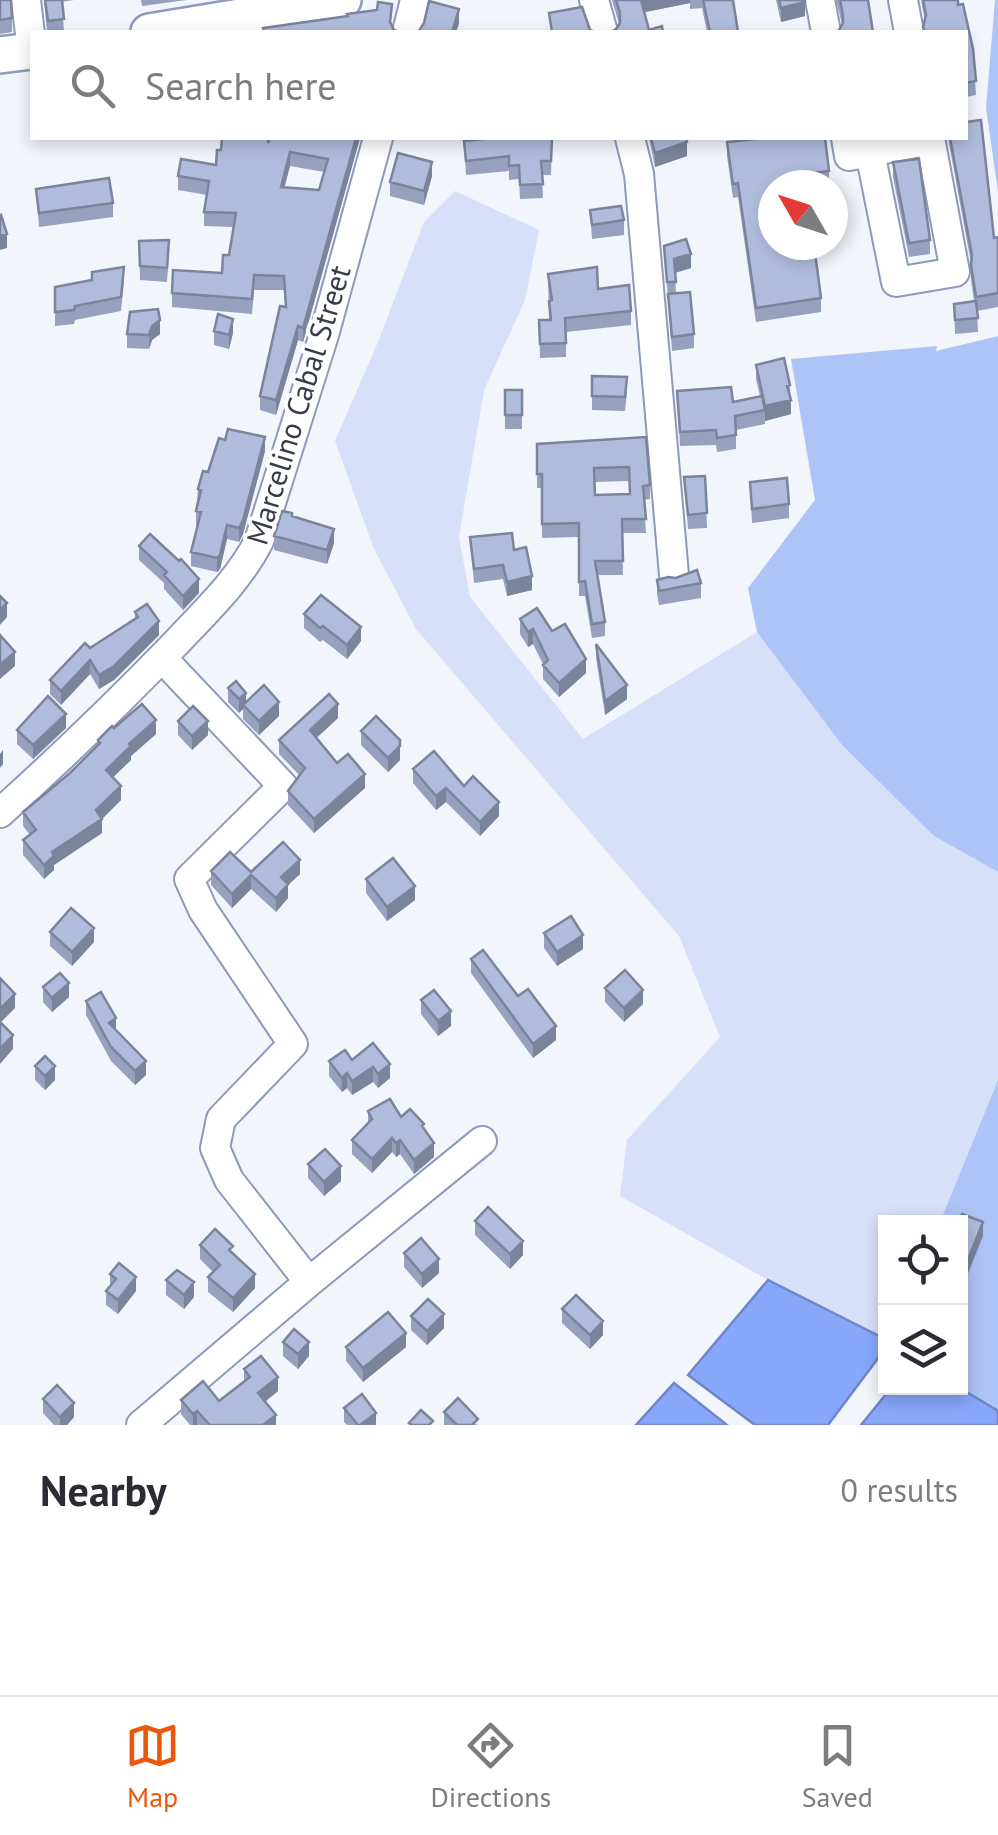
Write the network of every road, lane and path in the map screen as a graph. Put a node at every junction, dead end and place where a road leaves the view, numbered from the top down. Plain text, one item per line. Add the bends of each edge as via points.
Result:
1 (26, 0) edge
2 (343, 0) edge
3 (416, 0) edge
4 (594, 0) edge
5 (820, 0) edge
6 (903, 0) edge
7 (304, 4) edge
8 (160, 30) edge
9 (407, 30) edge
10 (602, 30) edge
11 (826, 30) edge
12 (909, 30) edge
13 (30, 34) edge
14 (30, 51) edge
15 (0, 55) edge
16 (377, 140) edge
17 (631, 140) edge
18 (916, 140) edge
19 (930, 140) edge
20 (858, 144) edge
21 (674, 576) edge
22 (162, 658) junction
23 (0, 812) edge
24 (482, 1141) dead end
25 (309, 1282) junction
26 (141, 1425) edge

1 - 13 street
2 - 7 main road
3 - 9 street
4 - 10 street
5 - 11 street
6 - 12 street
7 - 8 main road
14 - 15 main road
16 - 22 street, Marcelino Cabal Street via 259,541 232,583
17 - 21 street via 640,174
18 - 20 street
19 - 20 street via 955,272 896,282
22 - 23 street, Marcelino Cabal Street
22 - 25 street via 283,786 189,879 293,1044 221,1119 215,1148 229,1180
24 - 25 street
25 - 26 street

